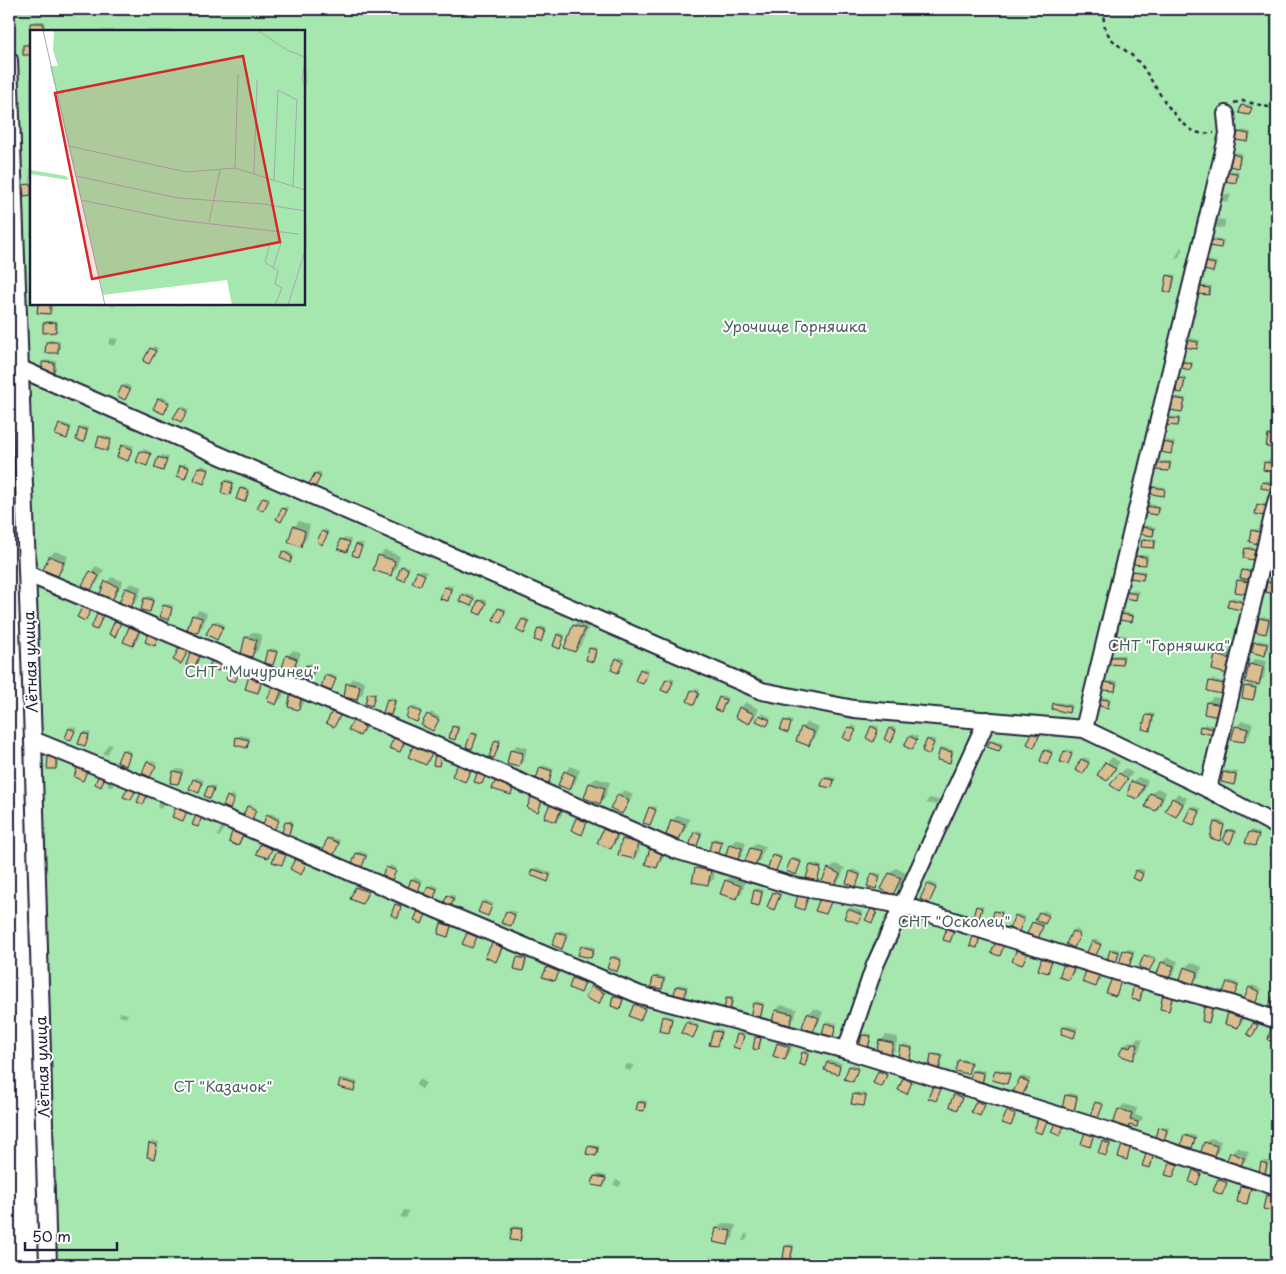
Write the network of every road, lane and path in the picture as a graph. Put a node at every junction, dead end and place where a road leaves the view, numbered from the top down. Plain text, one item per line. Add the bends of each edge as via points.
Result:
1 (1104, 9) edge
2 (9, 60) edge
3 (1277, 109) edge
4 (1226, 114) joint
5 (1228, 134) junction
6 (21, 369) junction
7 (1277, 499) edge
8 (28, 574) junction
9 (987, 720) junction
10 (1084, 729) junction
11 (34, 740) junction
12 (1208, 789) junction
13 (1277, 826) edge
14 (902, 905) junction
15 (1277, 1020) edge
16 (846, 1050) junction
17 (1277, 1187) edge
18 (48, 1265) edge

1 - 5 path via 1102,22 1110,39 1140,64 1179,119 1197,133
2 - 6 street, Лётная улица
3 - 4 path via 1243,101 1231,104
4 - 5 street
5 - 10 street
6 - 8 street, Лётная улица
6 - 9 street via 762,691 854,709
7 - 12 street
8 - 11 street, Лётная улица
8 - 14 street via 676,850 793,886
9 - 10 street
9 - 14 street
10 - 12 street
11 - 16 street via 640,995
11 - 18 street, Лётная улица
12 - 13 street
14 - 15 street
14 - 16 street via 875,965
16 - 17 street

